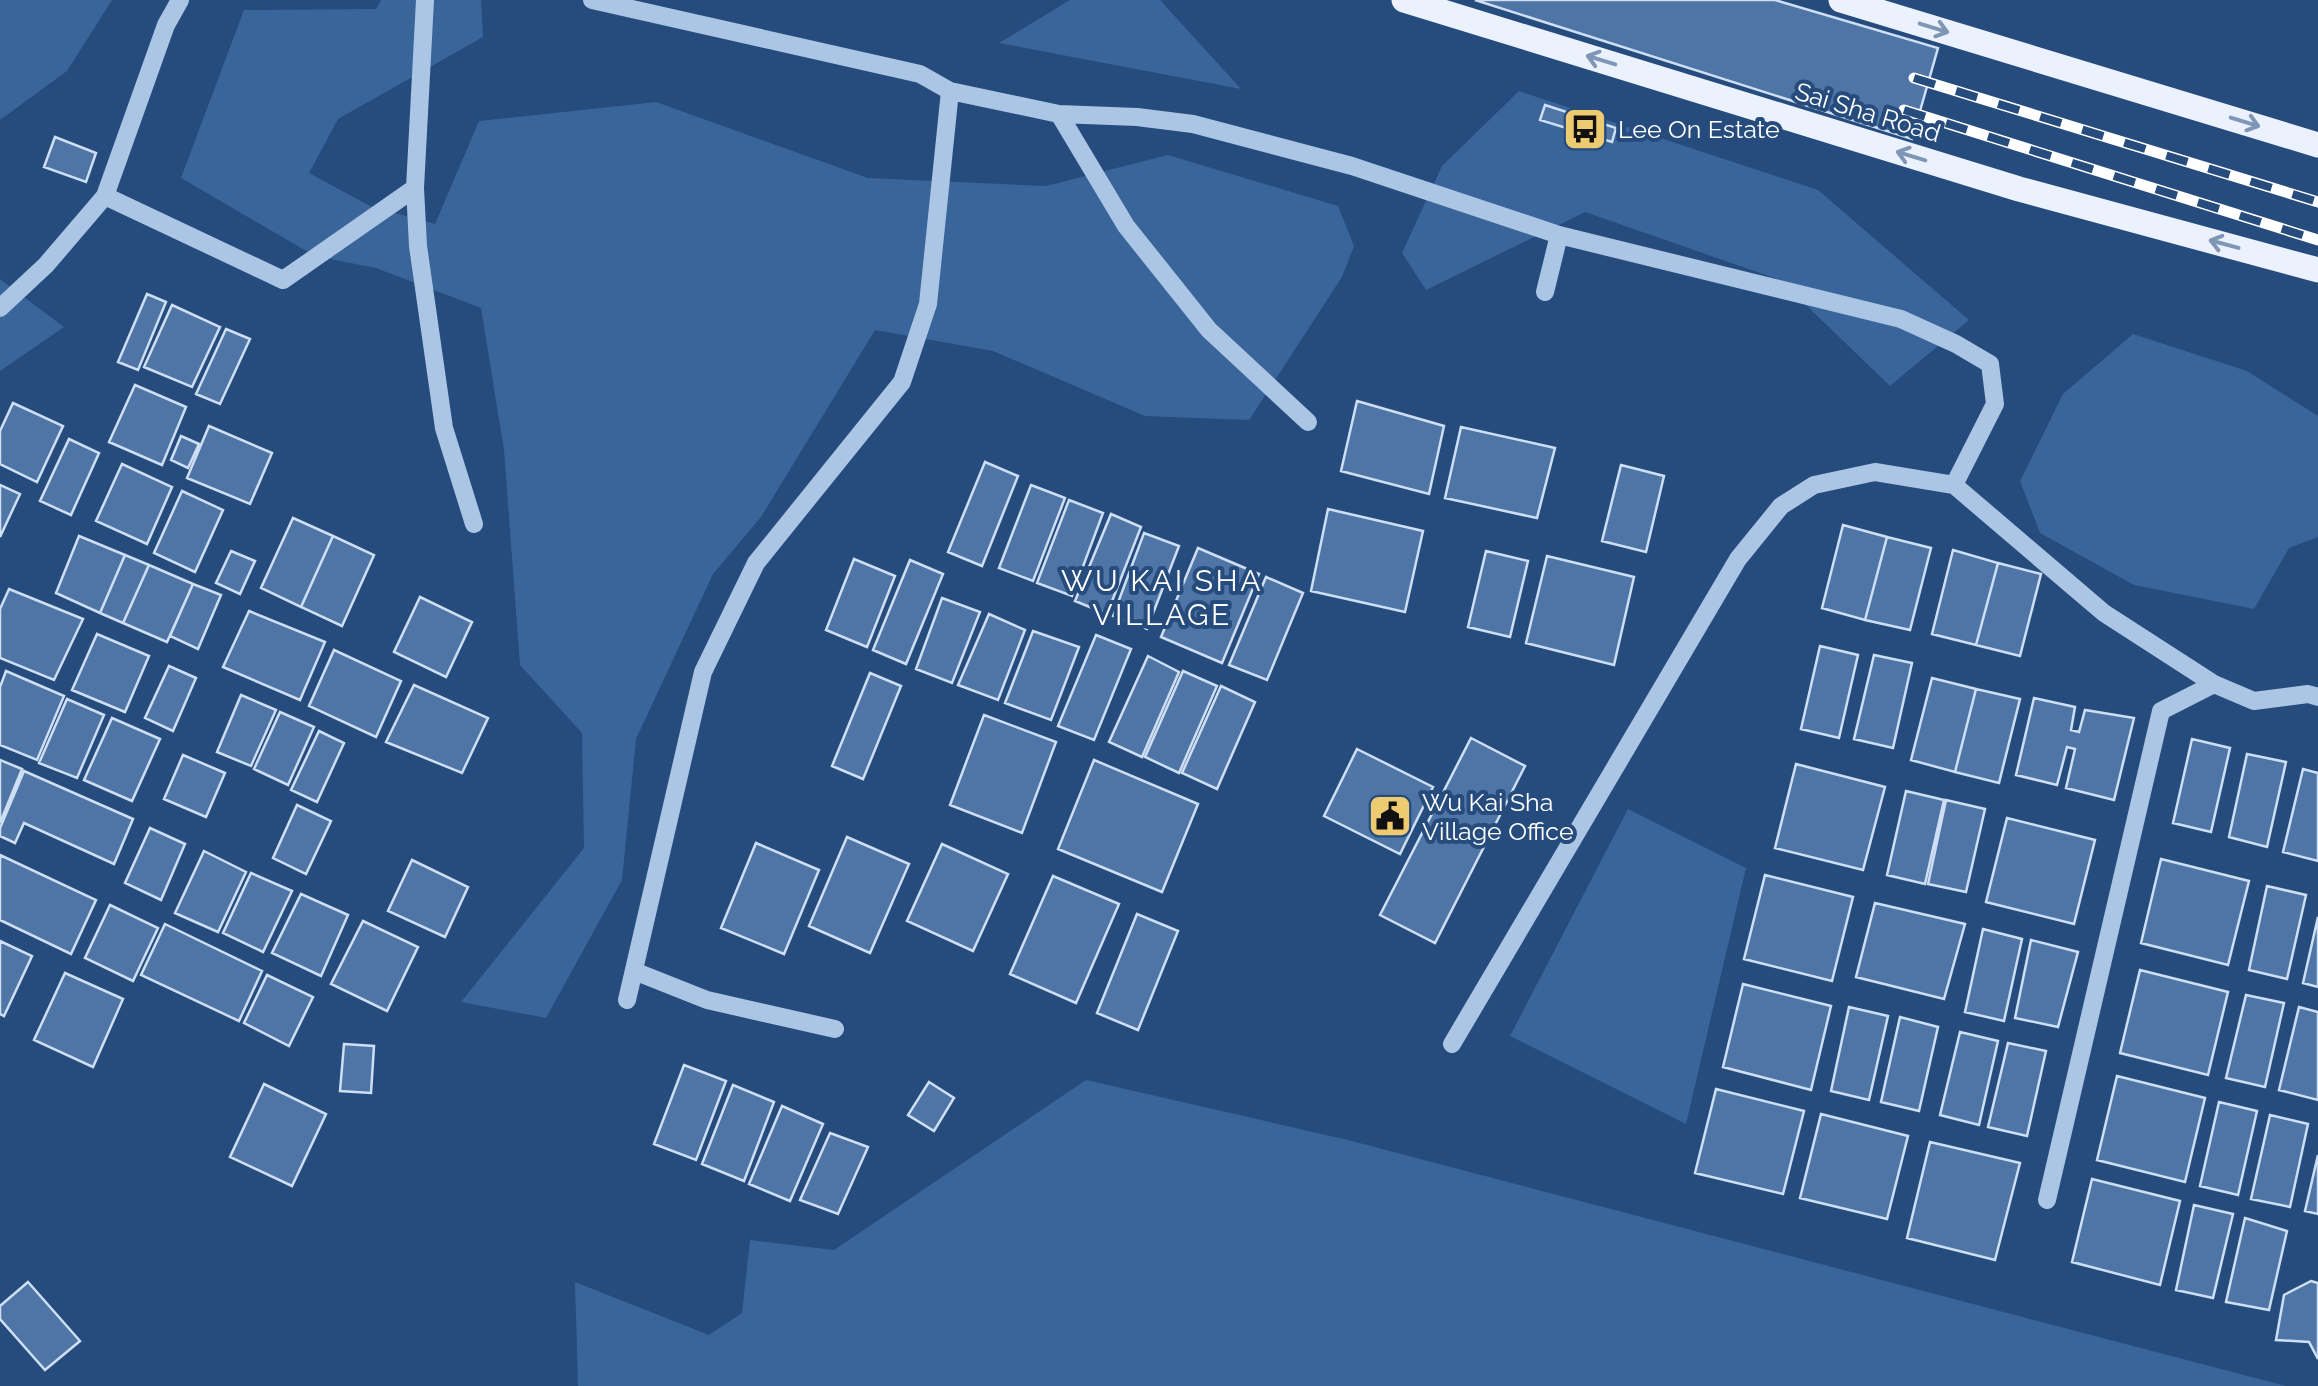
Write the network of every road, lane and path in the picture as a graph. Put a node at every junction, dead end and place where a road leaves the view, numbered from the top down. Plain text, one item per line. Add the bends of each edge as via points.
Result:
1 (180, 0) edge
2 (425, 0) edge
3 (592, 0) edge
4 (1404, 0) edge
5 (1841, 0) edge
6 (950, 91) junction
7 (1059, 114) junction
8 (2318, 144) edge
9 (415, 188) junction
10 (105, 196) junction
11 (1559, 235) junction
12 (2318, 270) edge
13 (1545, 292) dead end
14 (0, 308) edge
15 (1308, 422) dead end
16 (1954, 485) junction
17 (474, 524) dead end
18 (2214, 684) junction
19 (2318, 697) edge
20 (634, 971) junction
21 (628, 1000) dead end
22 (834, 1029) dead end
23 (1452, 1044) dead end
24 (2048, 1200) dead end

1 - 10 street
2 - 9 street
3 - 6 street via 920,74
12 -> 4 main road, Sai Sha Road via 2019,190
5 -> 8 main road
6 - 7 street
6 - 20 street via 928,304 902,382 756,562 703,672
7 - 11 street via 1193,124 1352,166
7 - 15 street via 1126,226 1209,330
9 - 10 street via 283,280
9 - 17 street via 444,428
10 - 14 street
11 - 13 street
11 - 16 street via 1900,319 1990,364 1995,404
16 - 18 street via 2104,613
16 - 23 street via 1875,472 1814,484 1781,506 1738,559
18 - 19 street via 2254,701
18 - 24 street via 2162,712
20 - 21 street
20 - 22 street via 706,1000

